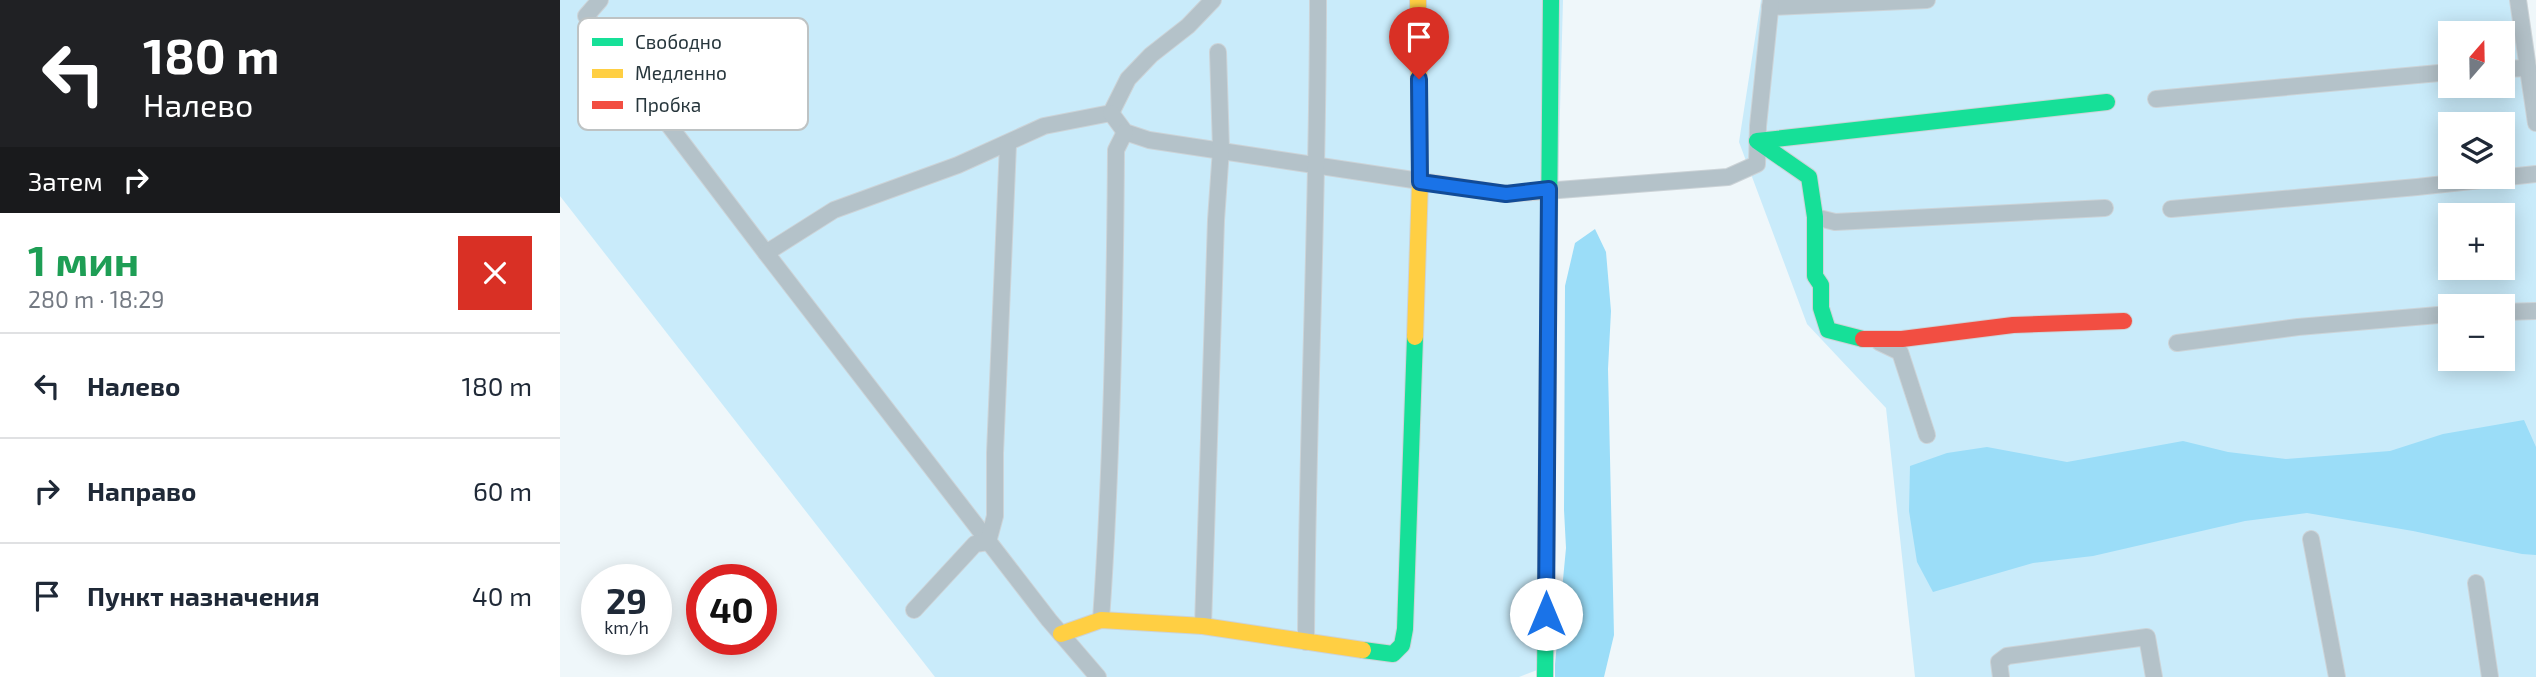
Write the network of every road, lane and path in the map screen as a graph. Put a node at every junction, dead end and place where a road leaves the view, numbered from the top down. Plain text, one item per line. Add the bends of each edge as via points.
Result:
1 (600, 0) edge
2 (1213, 0) edge
3 (1318, 0) edge
4 (1418, 0) edge
5 (1551, 0) edge
6 (1927, 0) edge
7 (2518, 0) edge
8 (1771, 3) edge
9 (588, 18) edge
10 (1217, 52) dead end
11 (2515, 68) edge
12 (2528, 68) junction
13 (2438, 73) edge
14 (2156, 99) dead end
15 (2107, 102) dead end
16 (1111, 113) junction
17 (2536, 123) edge
18 (673, 130) edge
19 (1125, 132) junction
20 (1757, 141) junction
21 (1008, 144) junction
22 (1221, 149) junction
23 (1318, 166) junction
24 (2536, 174) edge
25 (1420, 182) junction
26 (1549, 189) junction
27 (2105, 208) dead end
28 (2171, 209) dead end
29 (1815, 217) junction
30 (766, 253) junction
31 (2536, 311) edge
32 (2515, 312) edge
33 (2438, 315) edge
34 (2124, 321) dead end
35 (1879, 342) junction
36 (2178, 343) dead end
37 (1927, 435) dead end
38 (2311, 539) dead end
39 (988, 542) junction
40 (2476, 583) dead end
41 (914, 610) dead end
42 (1101, 620) junction
43 (1203, 626) junction
44 (1062, 634) junction
45 (1306, 642) junction
46 (1098, 677) edge
47 (1545, 677) edge
48 (2001, 677) edge
49 (2154, 677) edge
50 (2337, 677) edge
51 (2490, 677) edge

1 - 9 street
2 - 16 street via 1128,79
3 - 23 street
4 - 25 street
5 - 26 street
6 - 8 street
7 - 12 street
8 - 20 street
10 - 22 street
11 - 12 street
12 - 17 street
13 - 14 street
15 - 20 street
16 - 19 street
16 - 21 street via 1044,126
18 - 30 street
19 - 22 street via 1149,140
19 - 42 street via 1116,150 1108,539
20 - 26 street via 1757,164 1728,177
20 - 29 street via 1809,177
21 - 30 street via 834,210
21 - 39 street via 995,516
22 - 23 street
22 - 43 street
23 - 25 street
23 - 45 street
24 - 28 street
25 - 26 street via 1506,194
25 - 45 street via 1402,645 1393,654
26 - 47 street
27 - 29 street via 1835,222
29 - 35 street via 1815,276 1821,285 1821,308 1828,330 1850,339
30 - 39 street
31 - 32 street
33 - 36 street
34 - 35 street via 1979,327
35 - 37 street via 1900,352
38 - 50 street
39 - 41 street via 975,544
39 - 44 street
40 - 51 street
42 - 43 street
42 - 44 street
43 - 45 street
44 - 46 street
48 - 49 street via 1999,662 2007,656 2147,637

